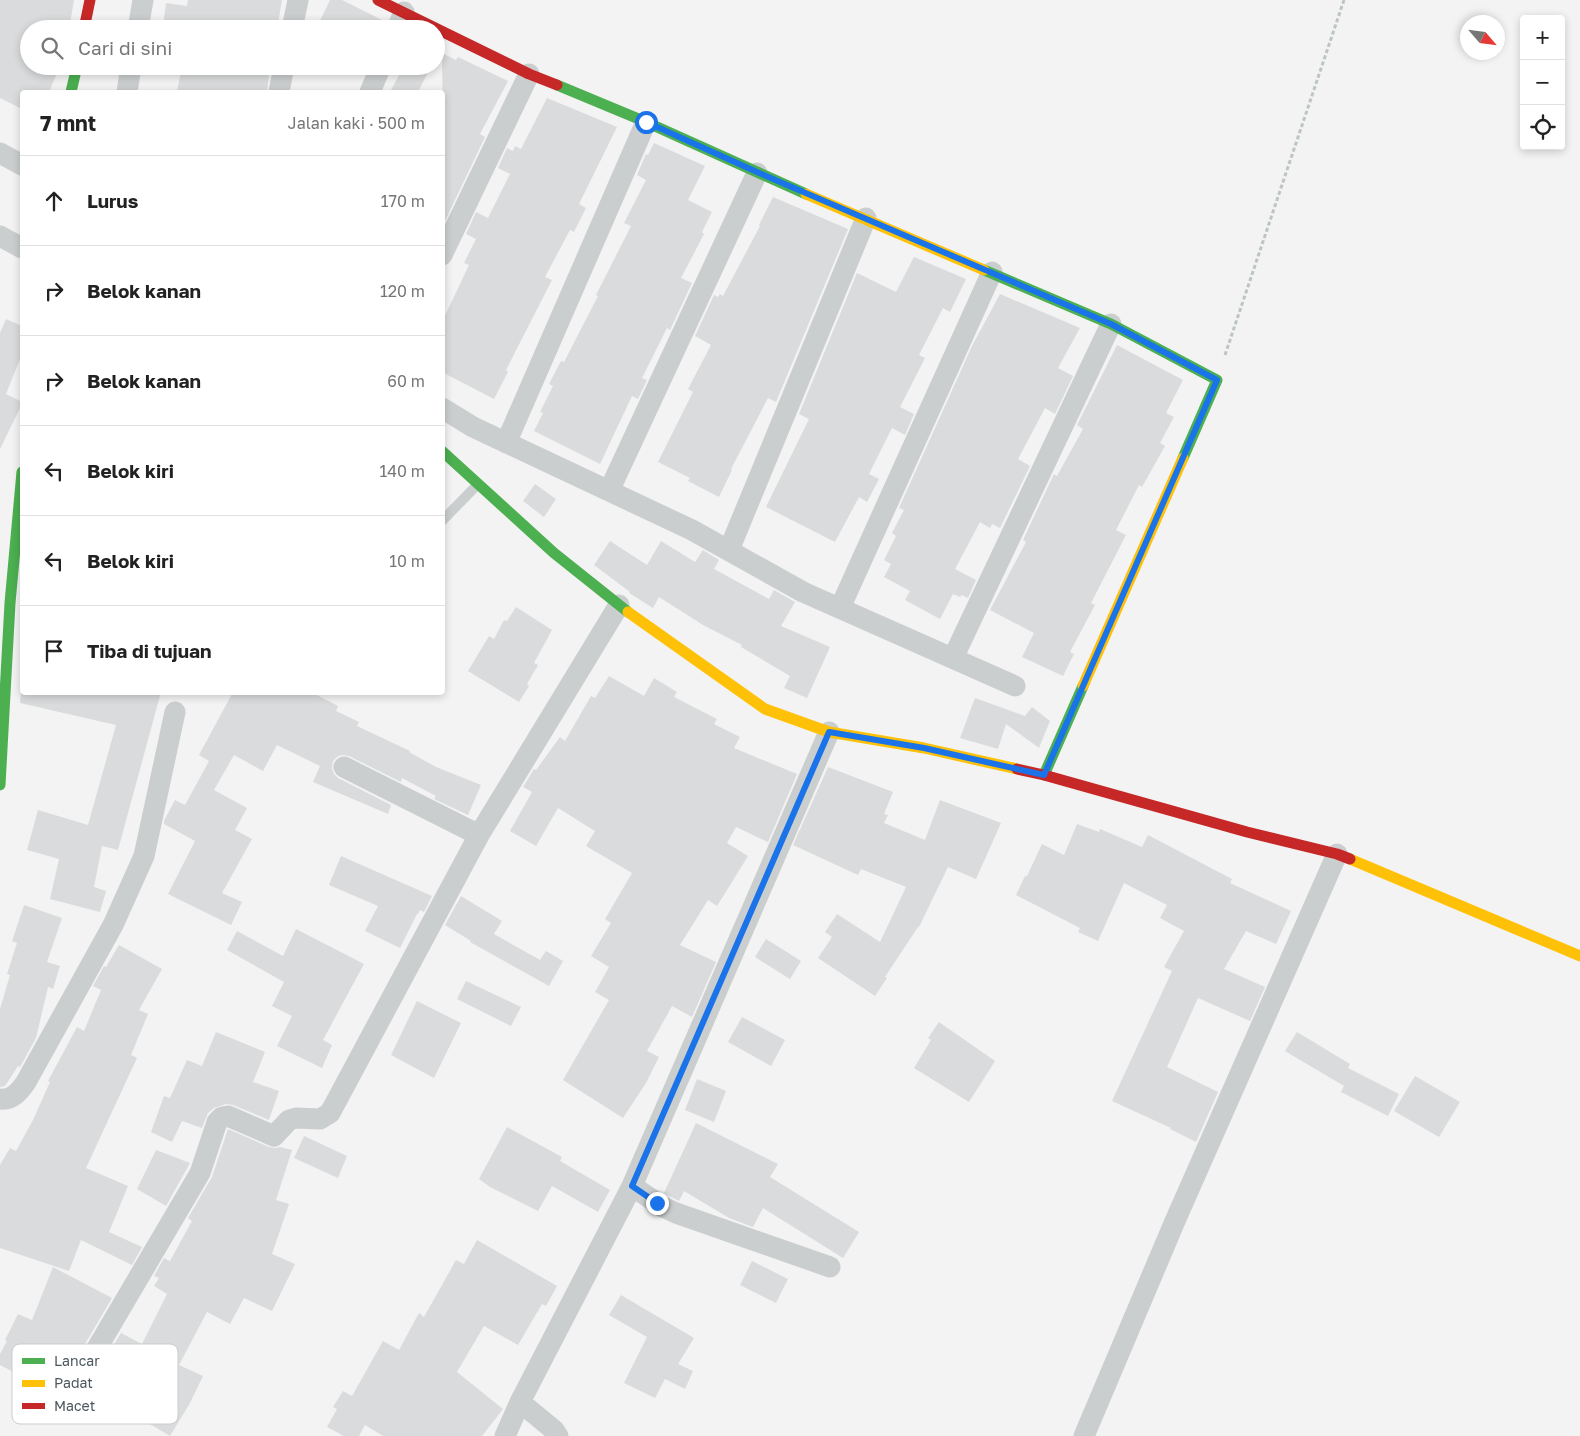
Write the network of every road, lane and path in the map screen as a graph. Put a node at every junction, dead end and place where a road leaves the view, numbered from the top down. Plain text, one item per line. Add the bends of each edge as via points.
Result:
1 (90, 0) edge
2 (143, 0) edge
3 (298, 0) edge
4 (378, 0) edge
5 (1344, 0) edge
6 (86, 20) edge
7 (140, 20) edge
8 (294, 20) edge
9 (400, 20) edge
10 (445, 39) edge
11 (530, 74) junction
12 (74, 75) edge
13 (130, 75) edge
14 (282, 75) edge
15 (377, 75) edge
16 (71, 90) edge
17 (127, 90) edge
18 (279, 90) edge
19 (371, 90) edge
20 (646, 122) junction
21 (0, 153) edge
22 (20, 164) edge
23 (757, 172) junction
24 (866, 218) junction
25 (0, 236) edge
26 (20, 247) edge
27 (445, 249) edge
28 (992, 272) junction
29 (1111, 324) junction
30 (1217, 380) junction
31 (445, 410) edge
32 (506, 443) junction
33 (445, 454) edge
34 (479, 483) junction
35 (609, 491) junction
36 (20, 516) edge
37 (445, 519) edge
38 (728, 550) junction
39 (16, 603) edge
40 (619, 605) junction
41 (840, 608) junction
42 (953, 658) junction
43 (1015, 686) dead end
44 (175, 712) dead end
45 (829, 732) junction
46 (344, 767) dead end
47 (1044, 775) junction
48 (0, 785) edge
49 (479, 835) junction
50 (1337, 854) junction
51 (1580, 956) edge
52 (0, 1099) edge
53 (632, 1186) junction
54 (830, 1267) dead end
55 (100, 1344) edge
56 (520, 1402) junction
57 (505, 1436) edge
58 (558, 1436) edge
59 (1084, 1436) edge

1 - 6 street
2 - 7 street
3 - 8 street
4 - 9 street
5 - 30 path
10 - 11 street
11 - 20 street
11 - 27 street
12 - 16 street
13 - 17 street
14 - 18 street
15 - 19 street
20 - 23 street
20 - 32 street
21 - 22 street
23 - 24 street
23 - 35 street
24 - 28 street
24 - 38 street
25 - 26 street
28 - 29 street
28 - 41 street
29 - 30 street
29 - 42 street
30 - 47 street
31 - 32 street
32 - 35 street
33 - 34 street
34 - 37 lane
34 - 40 street via 554,553
35 - 38 street
36 - 39 street
38 - 41 street via 803,592
39 - 48 street
40 - 45 street via 765,709
40 - 49 street
41 - 42 street
42 - 43 street
44 - 52 street via 144,856 113,925 26,1082 18,1093 5,1100
45 - 47 street via 924,748
45 - 53 street
46 - 49 street
47 - 50 street
49 - 55 street via 330,1113 320,1119 289,1120 274,1136 228,1116 217,1122 200,1172
50 - 51 street
50 - 59 street
53 - 54 street via 676,1213
53 - 56 street
56 - 57 street
56 - 58 street

